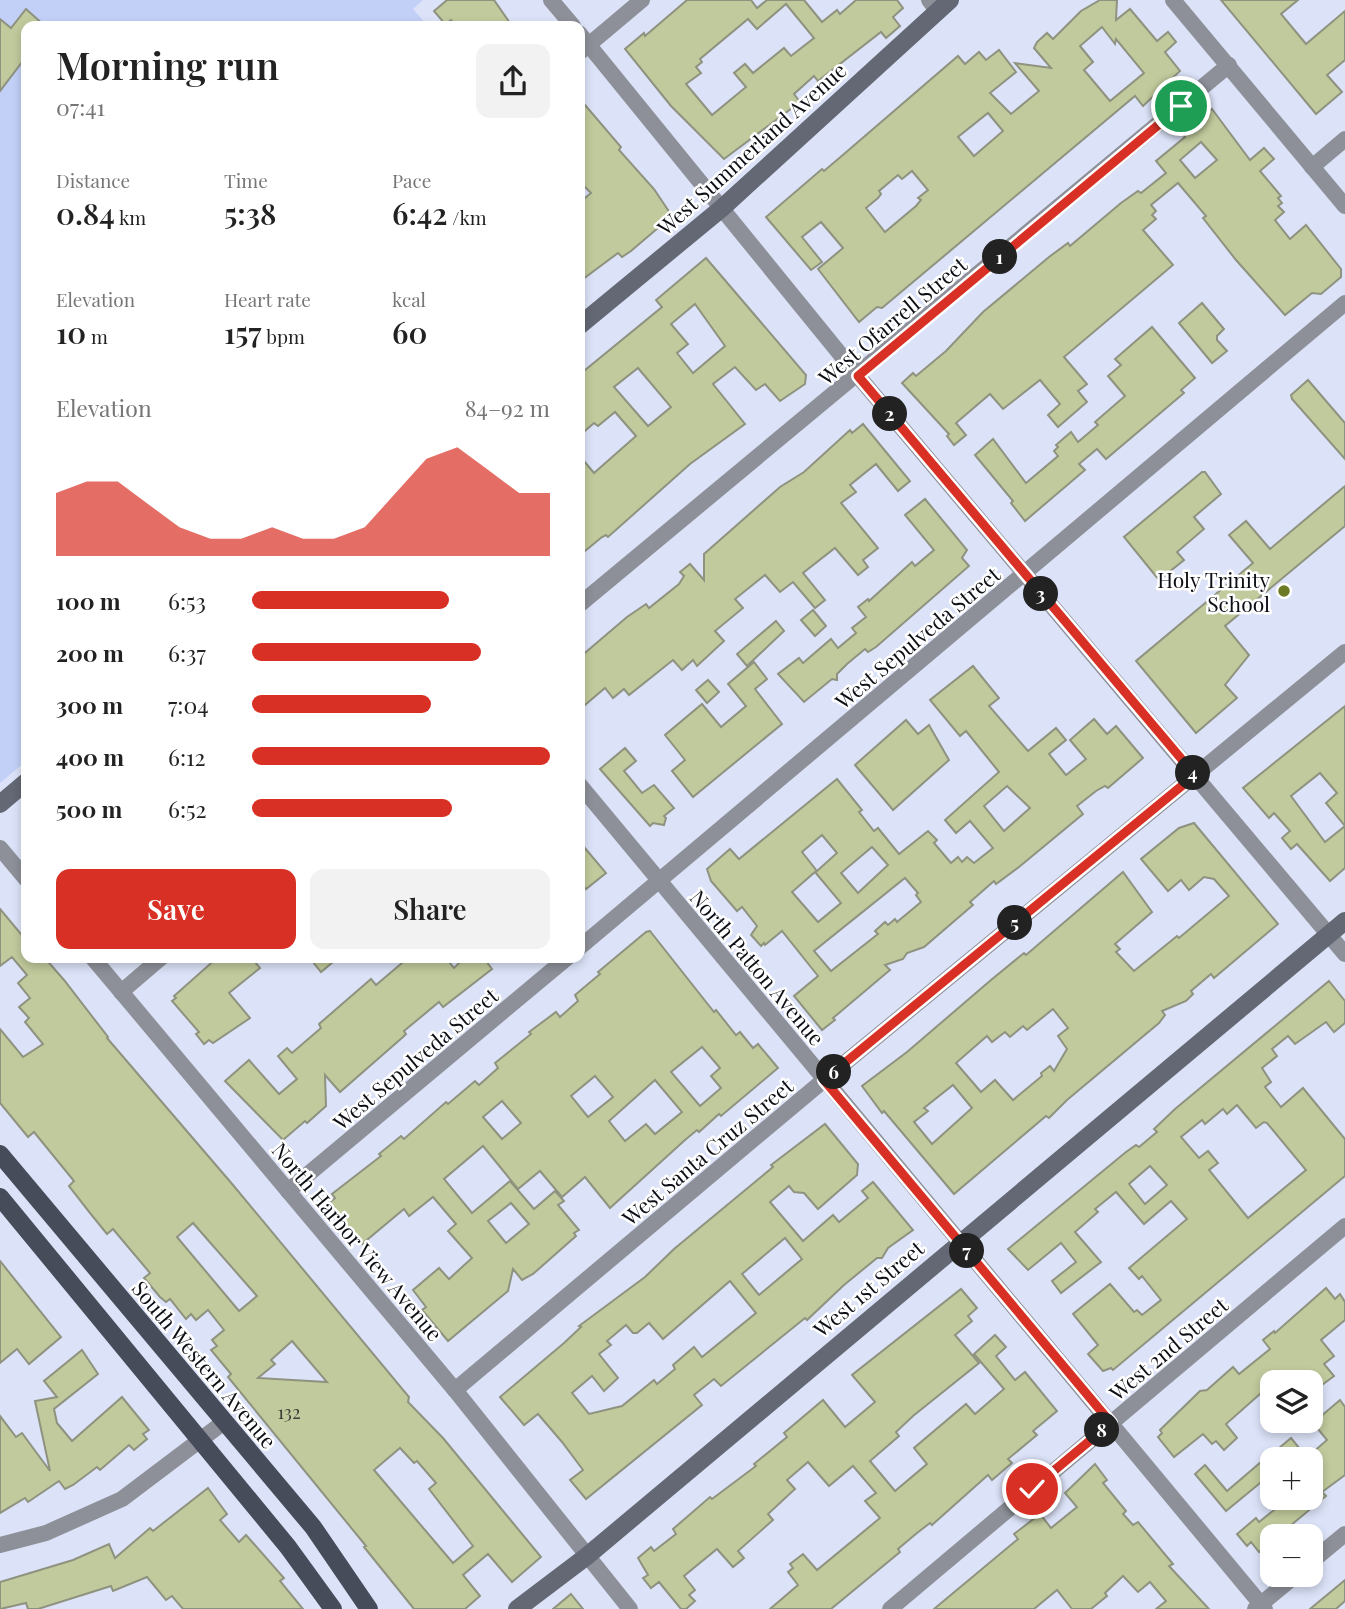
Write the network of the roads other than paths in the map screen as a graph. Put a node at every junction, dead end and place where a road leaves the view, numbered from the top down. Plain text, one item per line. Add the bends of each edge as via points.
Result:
1 (551, 0) edge
2 (642, 0) edge
3 (1173, 0) edge
4 (939, 4) edge
5 (569, 21) edge
6 (585, 42) edge
7 (585, 45) edge
8 (1229, 65) junction
9 (1345, 139) edge
10 (1312, 167) junction
11 (1345, 206) edge
12 (722, 208) junction
13 (1345, 303) edge
14 (585, 321) edge
15 (858, 376) junction
16 (1025, 575) junction
17 (585, 601) edge
18 (1345, 652) edge
19 (1195, 775) junction
20 (21, 786) edge
21 (585, 791) edge
22 (0, 804) edge
23 (0, 848) edge
24 (21, 873) edge
25 (659, 881) junction
26 (1345, 921) edge
27 (1329, 934) junction
28 (585, 943) edge
29 (1345, 954) edge
30 (97, 963) edge
31 (155, 963) edge
32 (561, 963) edge
33 (121, 992) junction
34 (824, 1080) junction
35 (0, 1154) edge
36 (288, 1191) junction
37 (0, 1197) edge
38 (1345, 1226) edge
39 (960, 1241) junction
40 (455, 1390) junction
41 (224, 1422) junction
42 (1111, 1423) junction
43 (200, 1439) junction
44 (1345, 1534) edge
45 (0, 1545) edge
46 (1323, 1552) edge
47 (587, 1556) junction
48 (1282, 1587) edge
49 (1260, 1607) edge
50 (333, 1609) edge
51 (369, 1609) edge
52 (517, 1609) edge
53 (630, 1609) edge
54 (890, 1609) edge

1 - 5 street
2 - 6 street
3 - 8 street
4 - 12 street, West Summerland Avenue
7 - 12 street
8 - 10 street
8 - 15 street, West Ofarrell Street
9 - 10 street
10 - 11 street
12 - 14 street, West Summerland Avenue
12 - 15 street
13 - 16 street, West Sepulveda Street
15 - 16 street
15 - 17 street, West Ofarrell Street
16 - 19 street
16 - 25 street, West Sepulveda Street
18 - 19 street, West Santa Cruz Street
19 - 27 street
19 - 34 street, West Santa Cruz Street
20 - 22 street
21 - 25 street, North Patton Avenue
23 - 24 street
25 - 28 street, West Sepulveda Street
25 - 34 street, North Patton Avenue
26 - 27 street, West 1st Street
27 - 29 street
27 - 39 street, West 1st Street
30 - 33 street, North Harbor View Avenue
31 - 33 street
32 - 36 street, West Sepulveda Street
33 - 36 street, North Harbor View Avenue
34 - 39 street, North Patton Avenue
34 - 40 street, West Santa Cruz Street
35 - 41 main road, South Western Avenue
36 - 40 street, North Harbor View Avenue
37 - 43 main road
38 - 42 street, West 2nd Street
39 - 42 street, North Patton Avenue
39 - 47 street, West 1st Street
40 - 47 street, North Harbor View Avenue
41 - 43 street
41 - 51 main road, South Western Avenue via 313,1527
42 - 49 street, North Patton Avenue
42 - 54 street, West 2nd Street
43 - 45 street via 122,1499 46,1533
43 - 50 main road
44 - 46 street
47 - 52 street, West 1st Street
47 - 53 street, North Harbor View Avenue
48 - 49 street

